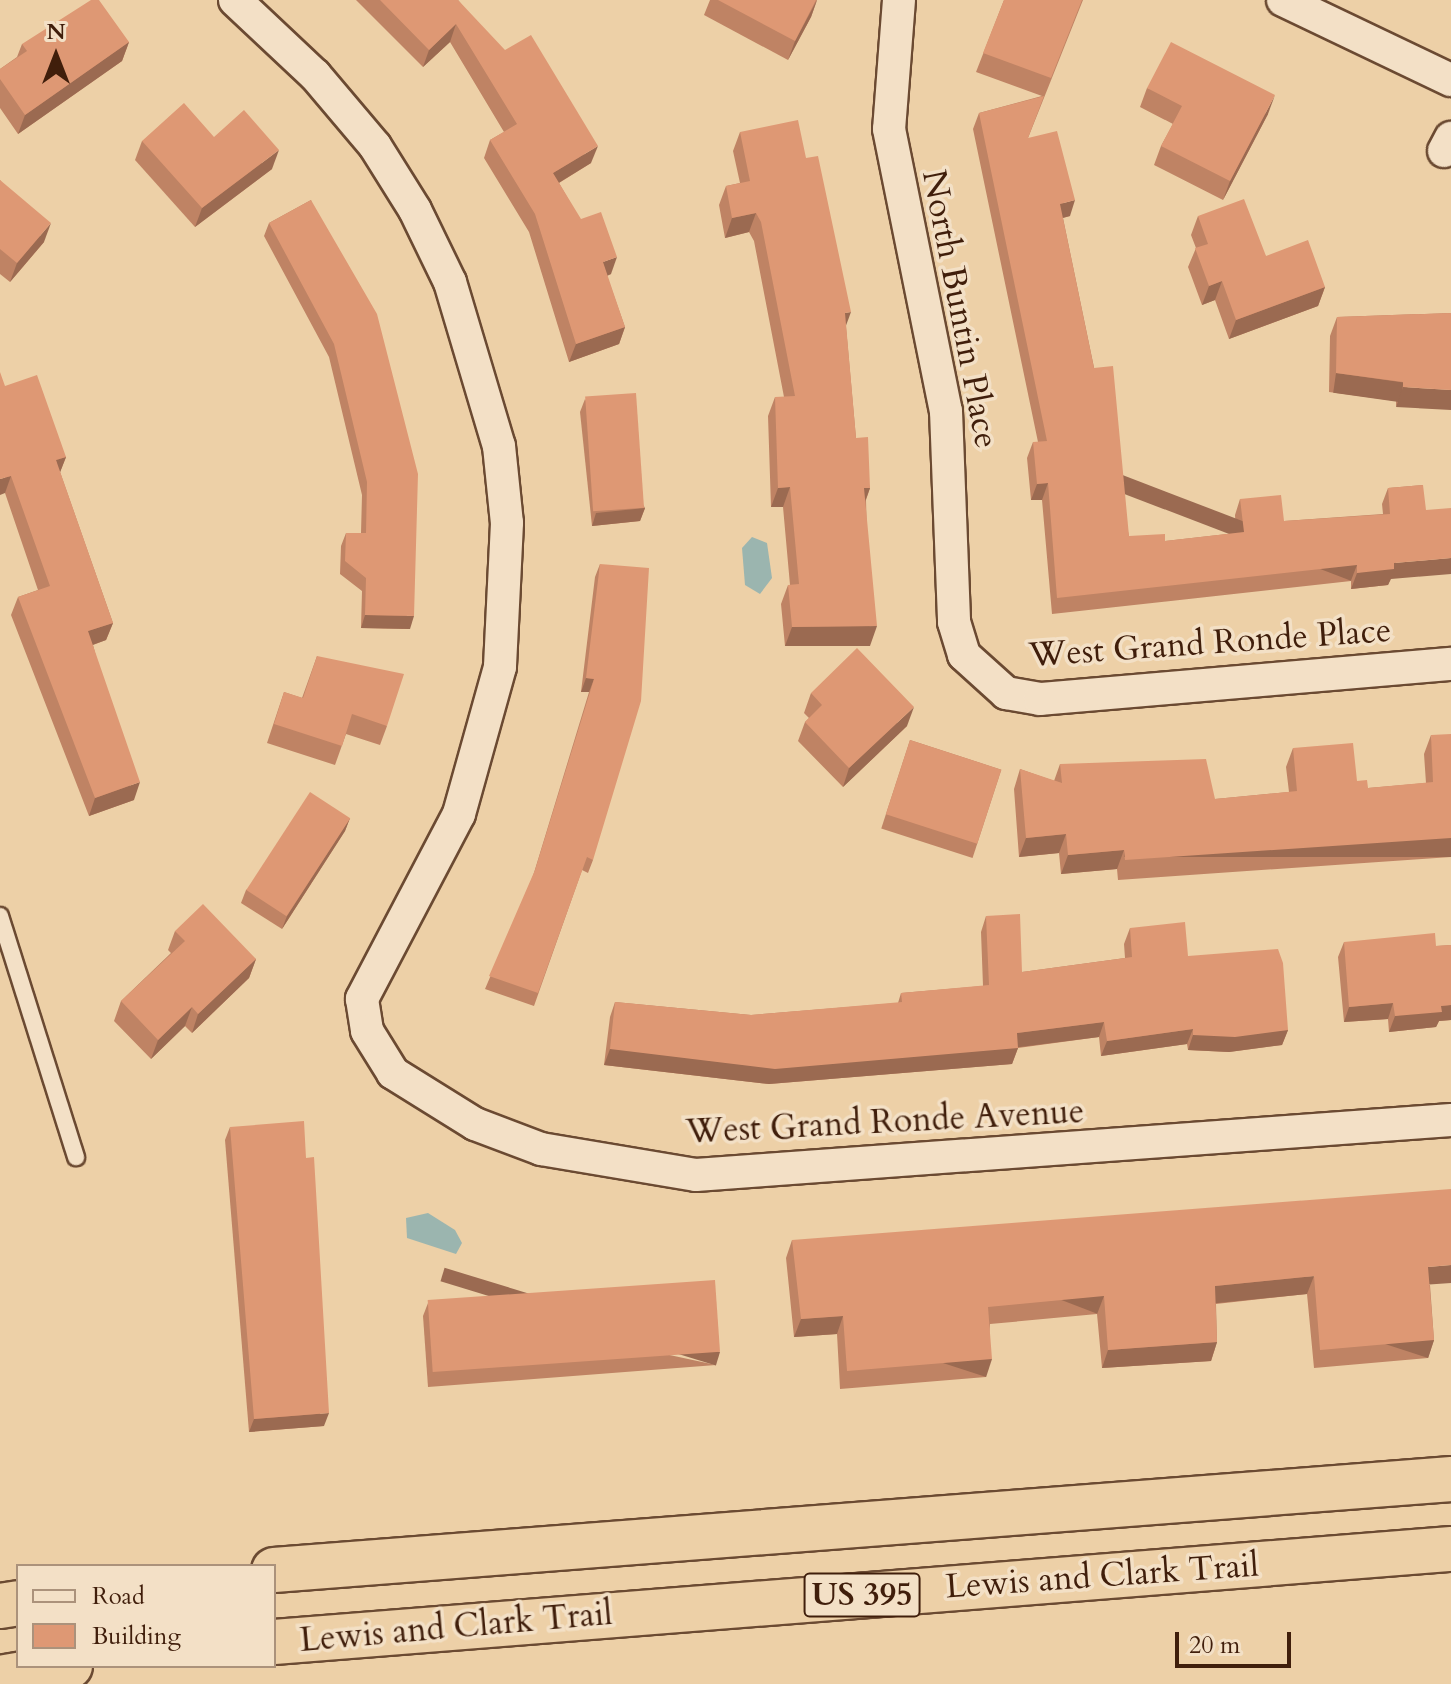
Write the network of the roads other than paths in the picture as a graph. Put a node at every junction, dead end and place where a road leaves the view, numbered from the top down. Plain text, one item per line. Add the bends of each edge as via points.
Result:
1 (235, 0) edge
2 (899, 0) edge
3 (1283, 0) edge
4 (1451, 80) edge
5 (1451, 664) edge
6 (981, 674) joint
7 (0, 916) edge
8 (1451, 1120) edge
9 (76, 1157) dead end
10 (1451, 1479) edge
11 (1451, 1549) edge
12 (276, 1570) edge
13 (276, 1642) edge
14 (58, 1668) edge
15 (0, 1678) edge

1 - 8 street, West Grand Ronde Avenue via 315,75 375,146 415,210 450,282 499,446 507,523 500,667 459,814 367,980 367,1031 393,1073 475,1124 622,1168 696,1175
2 - 6 street, North Buntin Place via 889,129 946,411 954,622 964,655
3 - 4 street
5 - 6 street, West Grand Ronde Place via 1040,699 1006,693
7 - 9 lane
10 - 12 highway, Lewis and Clark Trail / US 395
11 - 13 highway, Lewis and Clark Trail / US 395
14 - 15 highway

